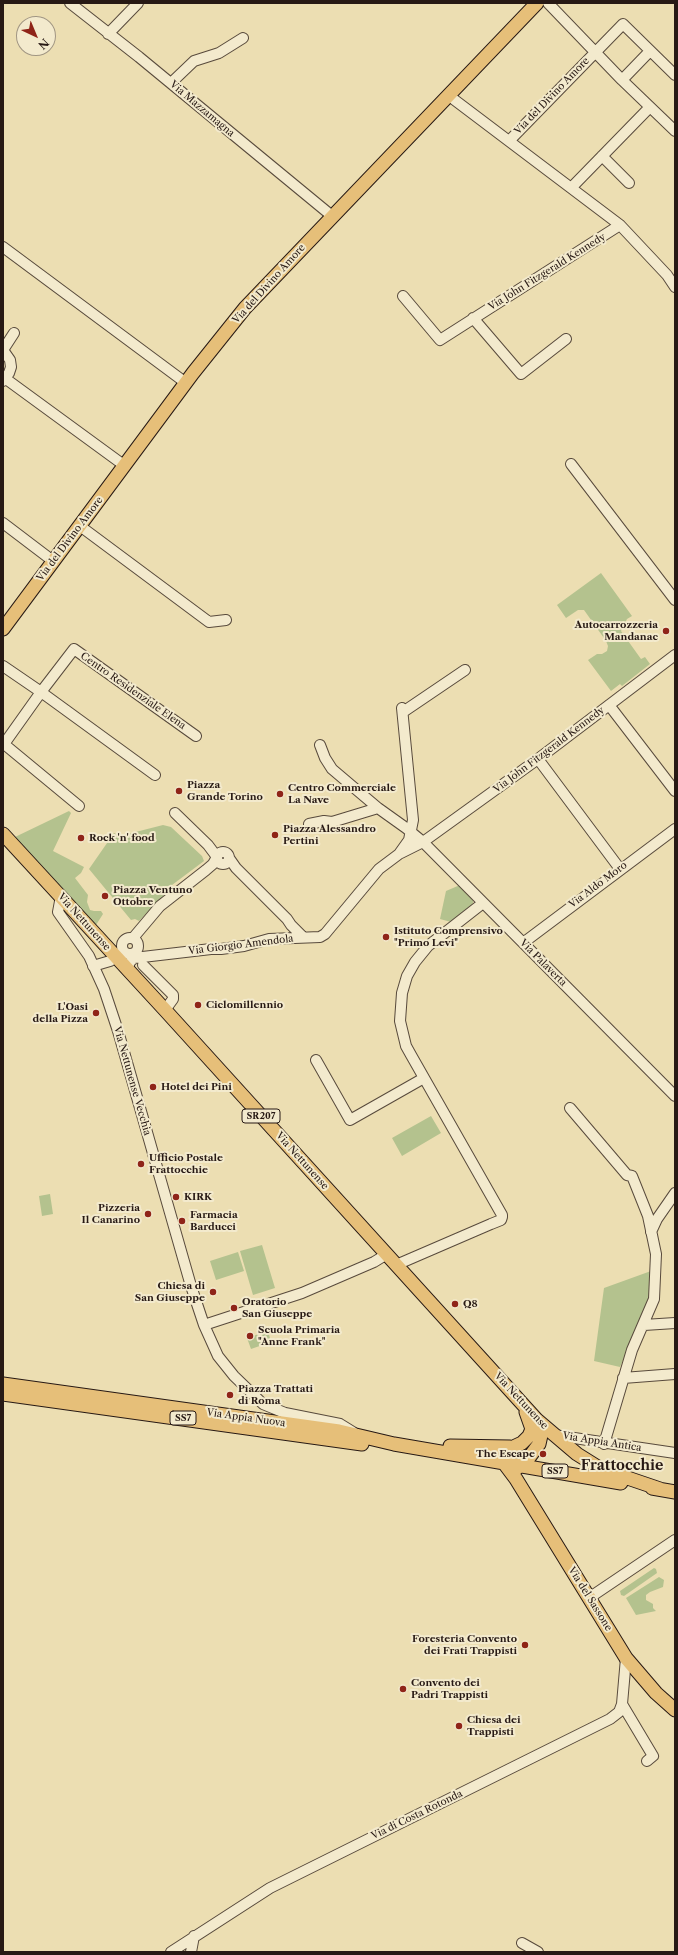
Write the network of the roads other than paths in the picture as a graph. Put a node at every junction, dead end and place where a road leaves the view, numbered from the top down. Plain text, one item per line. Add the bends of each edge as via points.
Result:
1 (70, 3) edge
2 (138, 3) edge
3 (537, 3) edge
4 (548, 3) edge
5 (108, 34) junction
6 (243, 38) dead end
7 (650, 51) junction
8 (595, 52) junction
9 (675, 75) edge
10 (622, 80) junction
11 (171, 83) junction
12 (448, 95) junction
13 (650, 107) junction
14 (674, 127) edge
15 (508, 141) junction
16 (602, 156) junction
17 (629, 183) dead end
18 (571, 188) junction
19 (332, 216) junction
20 (620, 225) junction
21 (3, 247) edge
22 (675, 287) edge
23 (403, 296) dead end
24 (473, 318) junction
25 (14, 333) dead end
26 (566, 339) dead end
27 (3, 350) edge
28 (5, 380) edge
29 (186, 383) junction
30 (571, 464) dead end
31 (125, 466) junction
32 (3, 524) edge
33 (80, 526) junction
34 (53, 561) junction
35 (675, 600) edge
36 (226, 620) dead end
37 (3, 629) edge
38 (673, 661) edge
39 (3, 666) edge
40 (465, 670) dead end
41 (41, 692) junction
42 (609, 705) junction
43 (196, 736) dead end
44 (320, 745) dead end
45 (538, 759) junction
46 (155, 775) dead end
47 (675, 791) edge
48 (79, 806) dead end
49 (378, 808) junction
50 (175, 813) dead end
51 (309, 824) dead end
52 (675, 829) edge
53 (411, 832) junction
54 (3, 834) edge
55 (423, 842) junction
56 (399, 854) junction
57 (223, 859) junction
58 (620, 869) junction
59 (61, 896) junction
60 (483, 903) junction
61 (303, 937) junction
62 (523, 943) junction
63 (113, 954) junction
64 (143, 965) dead end
65 (93, 966) junction
66 (128, 971) junction
67 (165, 1010) junction
68 (316, 1060) dead end
69 (424, 1078) junction
70 (675, 1096) edge
71 (570, 1108) dead end
72 (674, 1194) edge
73 (648, 1216) junction
74 (651, 1232) junction
75 (387, 1254) junction
76 (396, 1265) junction
77 (675, 1323) edge
78 (204, 1325) junction
79 (644, 1325) junction
80 (675, 1374) edge
81 (623, 1378) junction
82 (3, 1384) edge
83 (3, 1394) edge
84 (518, 1398) junction
85 (537, 1420) junction
86 (553, 1435) junction
87 (360, 1436) junction
88 (394, 1444) junction
89 (604, 1444) junction
90 (412, 1447) junction
91 (510, 1447) junction
92 (675, 1453) edge
93 (504, 1463) junction
94 (519, 1465) junction
95 (592, 1478) junction
96 (516, 1479) junction
97 (660, 1489) junction
98 (675, 1492) edge
99 (675, 1540) edge
100 (590, 1598) junction
101 (626, 1658) junction
102 (622, 1704) junction
103 (675, 1710) edge
104 (647, 1761) dead end
105 (194, 1936) junction
106 (522, 1943) dead end
107 (171, 1952) edge
108 (191, 1952) edge
109 (538, 1952) edge

1 - 5 street, Via Mazzamagna
2 - 5 street
3 - 12 main road, Via del Divino Amore
4 - 8 street, Via del Divino Amore
5 - 11 street, Via Mazzamagna
6 - 11 street via 219,53 197,60
7 - 8 street, Via del Divino Amore via 623,24
7 - 9 street, Via del Divino Amore
7 - 10 street
8 - 10 street, Via del Divino Amore
8 - 15 street, Via del Divino Amore
10 - 13 street, Via del Divino Amore
11 - 19 street, Via Mazzamagna
12 - 15 street
12 - 19 main road, Via del Divino Amore
13 - 14 street, Via del Divino Amore
13 - 16 street
15 - 18 street
16 - 17 street
16 - 18 street
18 - 20 street
19 - 29 main road, Via del Divino Amore via 255,296
20 - 22 street
20 - 24 street, Via John Fitzgerald Kennedy
21 - 29 street
23 - 24 street, Via John Fitzgerald Kennedy via 440,340
24 - 26 street via 521,374
25 - 27 street
27 - 28 street via 10,360 11,367
28 - 31 street
29 - 31 main road, Via del Divino Amore
30 - 35 street
31 - 33 main road, Via del Divino Amore
32 - 34 street
33 - 34 main road, Via del Divino Amore
33 - 36 street via 209,622
34 - 37 main road, Via del Divino Amore
38 - 42 street, Via John Fitzgerald Kennedy
39 - 41 street
40 - 53 street via 403,710 413,820
41 - 43 street, Centro Residenziale Elena via 74,649
41 - 46 street
41 - 48 street, Centro Residenziale Elena via 4,744
42 - 45 street, Via John Fitzgerald Kennedy
42 - 47 street
44 - 49 street, Via Palaverta via 329,766
45 - 55 street, Via John Fitzgerald Kennedy
45 - 58 street
49 - 51 street via 332,822
49 - 53 street, Via Palaverta
50 - 57 street
52 - 58 street, Via Aldo Moro
53 - 55 street, Via Palaverta
53 - 56 street, Via Giorgio Amendola via 409,840
54 - 59 main road, Via Nettunense / SR207
55 - 56 street, Via Giorgio Amendola
55 - 60 street, Via Palaverta
56 - 61 street, Via Giorgio Amendola via 379,869 325,934 320,937
57 - 61 street via 236,868
57 - 63 street via 160,906
58 - 62 street, Via Aldo Moro
59 - 63 main road, Via Nettunense / SR207
59 - 65 street, Via Nettunense Vecchia via 58,912
60 - 62 street, Via Palaverta
60 - 69 street via 428,946 407,976 402,993 400,1022 406,1046
61 - 66 street, Via Giorgio Amendola via 134,958
62 - 70 street, Via Palaverta
63 - 65 street via 110,961
63 - 66 main road, Via Nettunense / SR207
64 - 67 street via 173,996 174,999
65 - 78 street, Via Nettunense Vecchia via 118,1030 164,1195
66 - 67 main road, Via Nettunense / SR207
67 - 75 main road, Via Nettunense / SR207
68 - 69 street via 350,1120
69 - 76 street via 502,1217 501,1220
71 - 73 street via 627,1175 632,1176
72 - 73 street
72 - 74 street via 656,1219
73 - 74 street
74 - 79 street via 656,1254 654,1299
75 - 76 main road, Via Nettunense / SR207
75 - 78 street via 302,1293
76 - 84 main road, Via Nettunense / SR207
77 - 79 street
78 - 87 street, Via Nettunense Vecchia via 218,1356 234,1376 263,1404 285,1413 340,1424
79 - 81 street
80 - 81 street
81 - 89 street
82 - 87 main road, Via Appia Nuova / SS7
83 - 88 main road, Via Appia Nuova / SS7 via 356,1444
84 - 85 main road, Via Nettunense
84 - 91 main road via 532,1429 522,1443
85 - 86 main road, Via Nettunense
85 - 94 main road via 541,1435 539,1444 528,1459
86 - 89 street, Via Appia Antica
86 - 95 main road via 567,1455
86 - 97 main road via 601,1469
87 - 88 main road, Via Appia Nuova / SS7
88 - 90 main road, Via Appia Nuova / SS7
89 - 92 street, Via Appia Antica
90 - 91 main road
90 - 93 main road, Via Appia Nuova / SS7
91 - 93 main road via 505,1451
93 - 94 main road, Via Appia Nuova / SS7
93 - 96 main road, Via del Sassone
94 - 95 main road, Via Appia Nuova / SS7
94 - 96 main road via 516,1469
95 - 97 main road, Via Appia Nuova / SS7
96 - 100 main road, Via del Sassone
97 - 98 main road, Via Appia Nuova / SS7
99 - 100 street
100 - 101 main road, Via del Sassone
101 - 102 street
101 - 103 main road, Via del Sassone via 656,1693
102 - 104 street via 653,1756
102 - 105 street, Via di Costa Rotonda via 607,1722 270,1888
105 - 107 street, Via di Costa Rotonda
105 - 108 street
106 - 109 street

